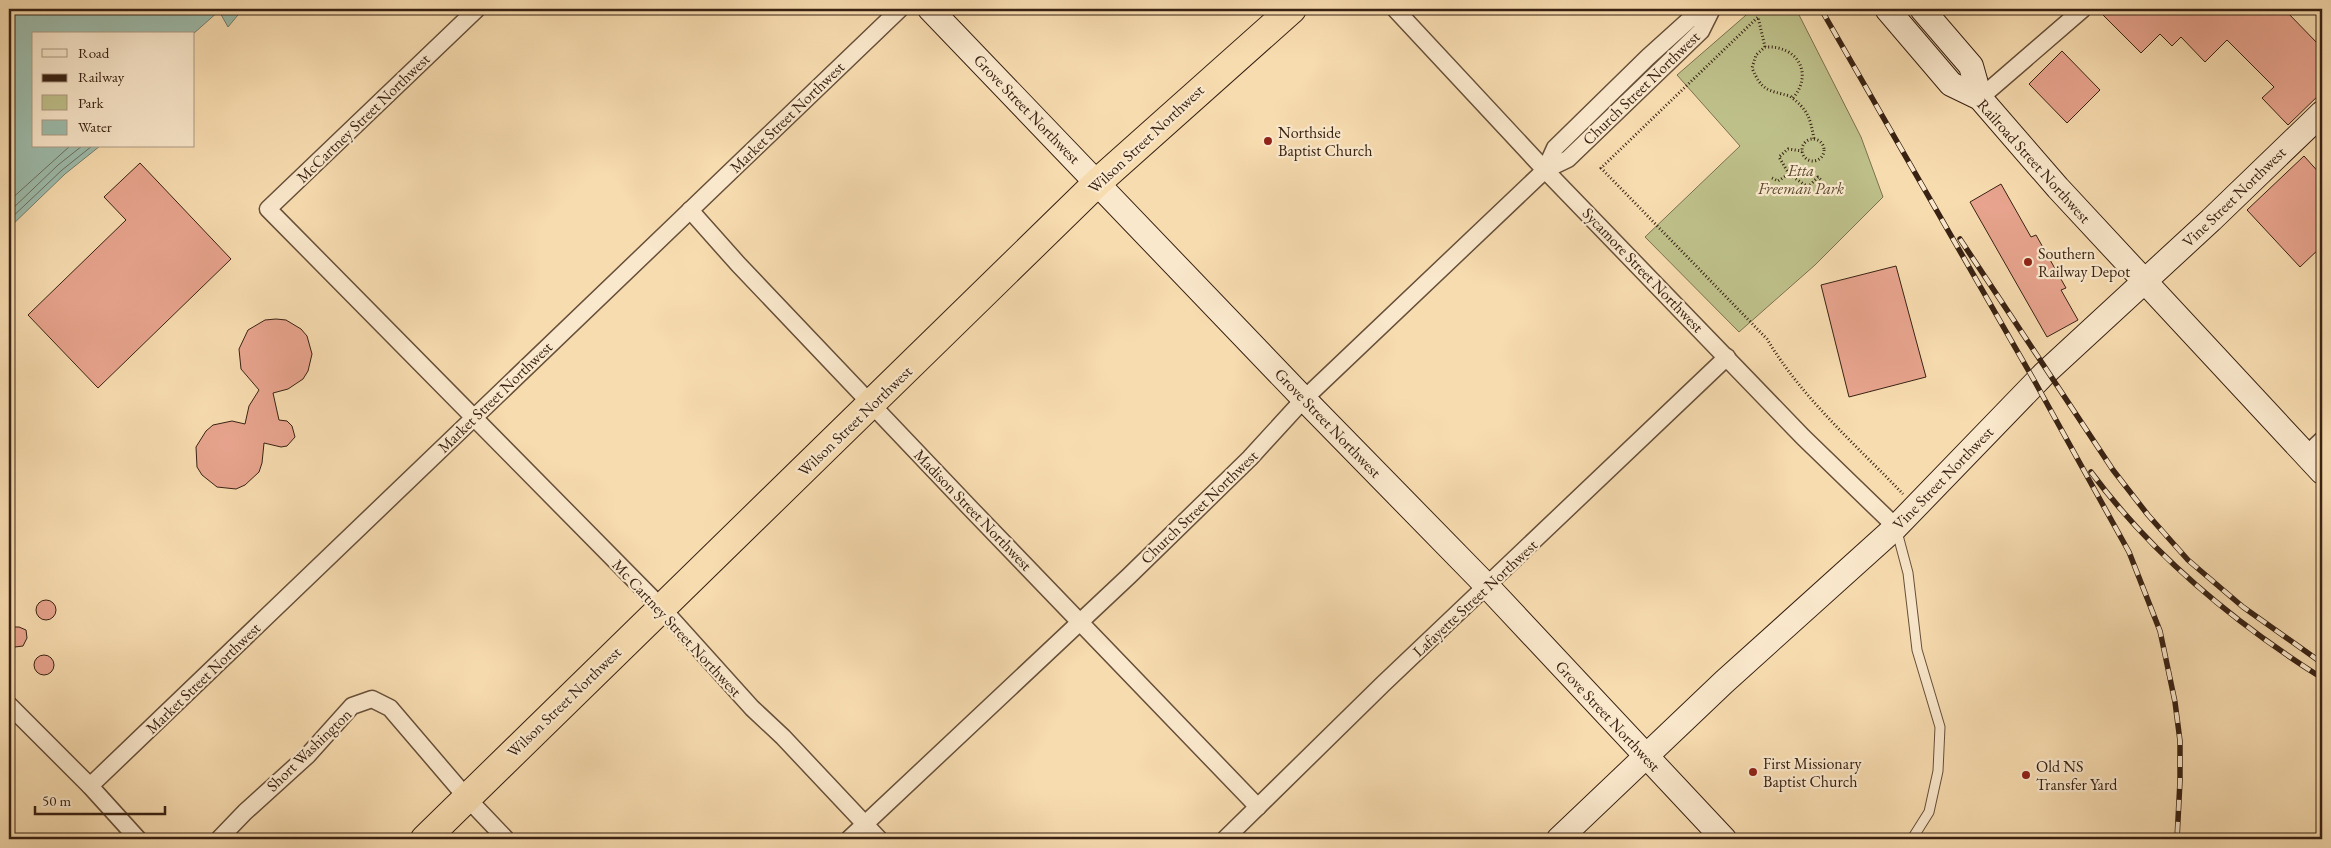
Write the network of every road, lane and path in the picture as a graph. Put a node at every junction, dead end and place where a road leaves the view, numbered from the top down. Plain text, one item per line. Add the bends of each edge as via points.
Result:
1 (477, 9) edge
2 (900, 9) edge
3 (930, 9) edge
4 (1292, 9) edge
5 (1395, 9) edge
6 (1887, 9) edge
7 (1922, 9) edge
8 (2083, 9) edge
9 (1711, 10) edge
10 (1765, 47) junction
11 (1793, 98) junction
12 (1980, 98) junction
13 (2322, 112) edge
14 (1814, 139) junction
15 (1802, 151) junction
16 (1545, 170) junction
17 (1789, 174) junction
18 (1772, 178) dead end
19 (1822, 180) dead end
20 (1098, 182) junction
21 (690, 210) junction
22 (287, 226) joint
23 (2144, 282) junction
24 (1727, 357) junction
25 (1304, 399) junction
26 (872, 404) junction
27 (474, 417) junction
28 (2314, 447) edge
29 (2322, 472) edge
30 (1916, 507) junction
31 (1896, 527) junction
32 (1488, 586) junction
33 (660, 607) junction
34 (1079, 622) junction
35 (9, 705) edge
36 (1645, 756) junction
37 (90, 786) junction
38 (466, 798) junction
39 (1258, 807) junction
40 (865, 824) junction
41 (138, 839) edge
42 (218, 839) edge
43 (425, 839) edge
44 (506, 839) edge
45 (849, 839) edge
46 (879, 839) edge
47 (1225, 839) edge
48 (1559, 839) edge
49 (1724, 839) edge
50 (1912, 839) edge

1 - 22 street, McCartney Street Northwest via 268,209
2 - 21 street, Market Street Northwest
3 - 20 street, Grove Street Northwest
4 - 20 highway, Wilson Street Northwest
5 - 16 street, Sycamore Street Northwest
6 - 12 street, Railroad Street Northwest via 1951,84
7 - 12 street via 1971,66
8 - 12 street
9 - 16 street, Church Street Northwest via 1701,31 1617,112 1568,159
10 - 11 path via 1786,50 1796,57 1803,81 1802,88
10 - 11 path via 1756,55 1752,68 1759,84 1768,91
10 - 30 path via 1758,17 1600,168 1767,340 1802,388
11 - 14 path via 1811,119
12 - 23 street, Railroad Street Northwest
13 - 23 street, Vine Street Northwest
14 - 15 path via 1805,142
14 - 15 path via 1824,147 1822,157 1816,161 1809,160
15 - 17 path via 1788,149 1779,157
16 - 24 street, Sycamore Street Northwest
16 - 25 street, Church Street Northwest
17 - 18 path via 1778,182
17 - 19 path via 1808,187 1818,177
20 - 25 street, Grove Street Northwest
20 - 26 highway, Wilson Street Northwest
21 - 26 street, Madison Street Northwest
21 - 27 street, Market Street Northwest
22 - 27 street, Mc Cartney Street Northwest
23 - 28 street, Railroad Street Northwest
23 - 30 street, Vine Street Northwest via 2044,374
24 - 31 street, Sycamore Street Northwest via 1803,438
24 - 32 street, Lafayette Street Northwest
25 - 32 street, Grove Street Northwest
25 - 34 street, Church Street Northwest via 1250,458
26 - 33 highway, Wilson Street Northwest
26 - 34 street, Madison Street Northwest
27 - 33 street, Mc Cartney Street Northwest
27 - 37 street, Market Street Northwest
28 - 29 street, Railroad Street Northwest
30 - 31 street, Vine Street Northwest
31 - 36 street, Vine Street Northwest
31 - 50 lane via 1908,573 1917,650 1940,727 1938,771 1929,812
32 - 36 street, Grove Street Northwest
32 - 39 street, Lafayette Street Northwest via 1382,684
33 - 38 highway, Wilson Street Northwest
33 - 40 street, Mc Cartney Street Northwest
34 - 39 street, Madison Street Northwest
34 - 40 street, Church Street Northwest
35 - 37 street
36 - 48 street, Vine Street Northwest
36 - 49 street, Grove Street Northwest
37 - 41 street
38 - 42 street, Short Washington via 390,708 372,699 352,706 308,754
38 - 43 highway, Wilson Street Northwest
38 - 44 street, Short Washington
39 - 47 street, Lafayette Street Northwest
40 - 45 street, Church Street Northwest
40 - 46 street, Mc Cartney Street Northwest

